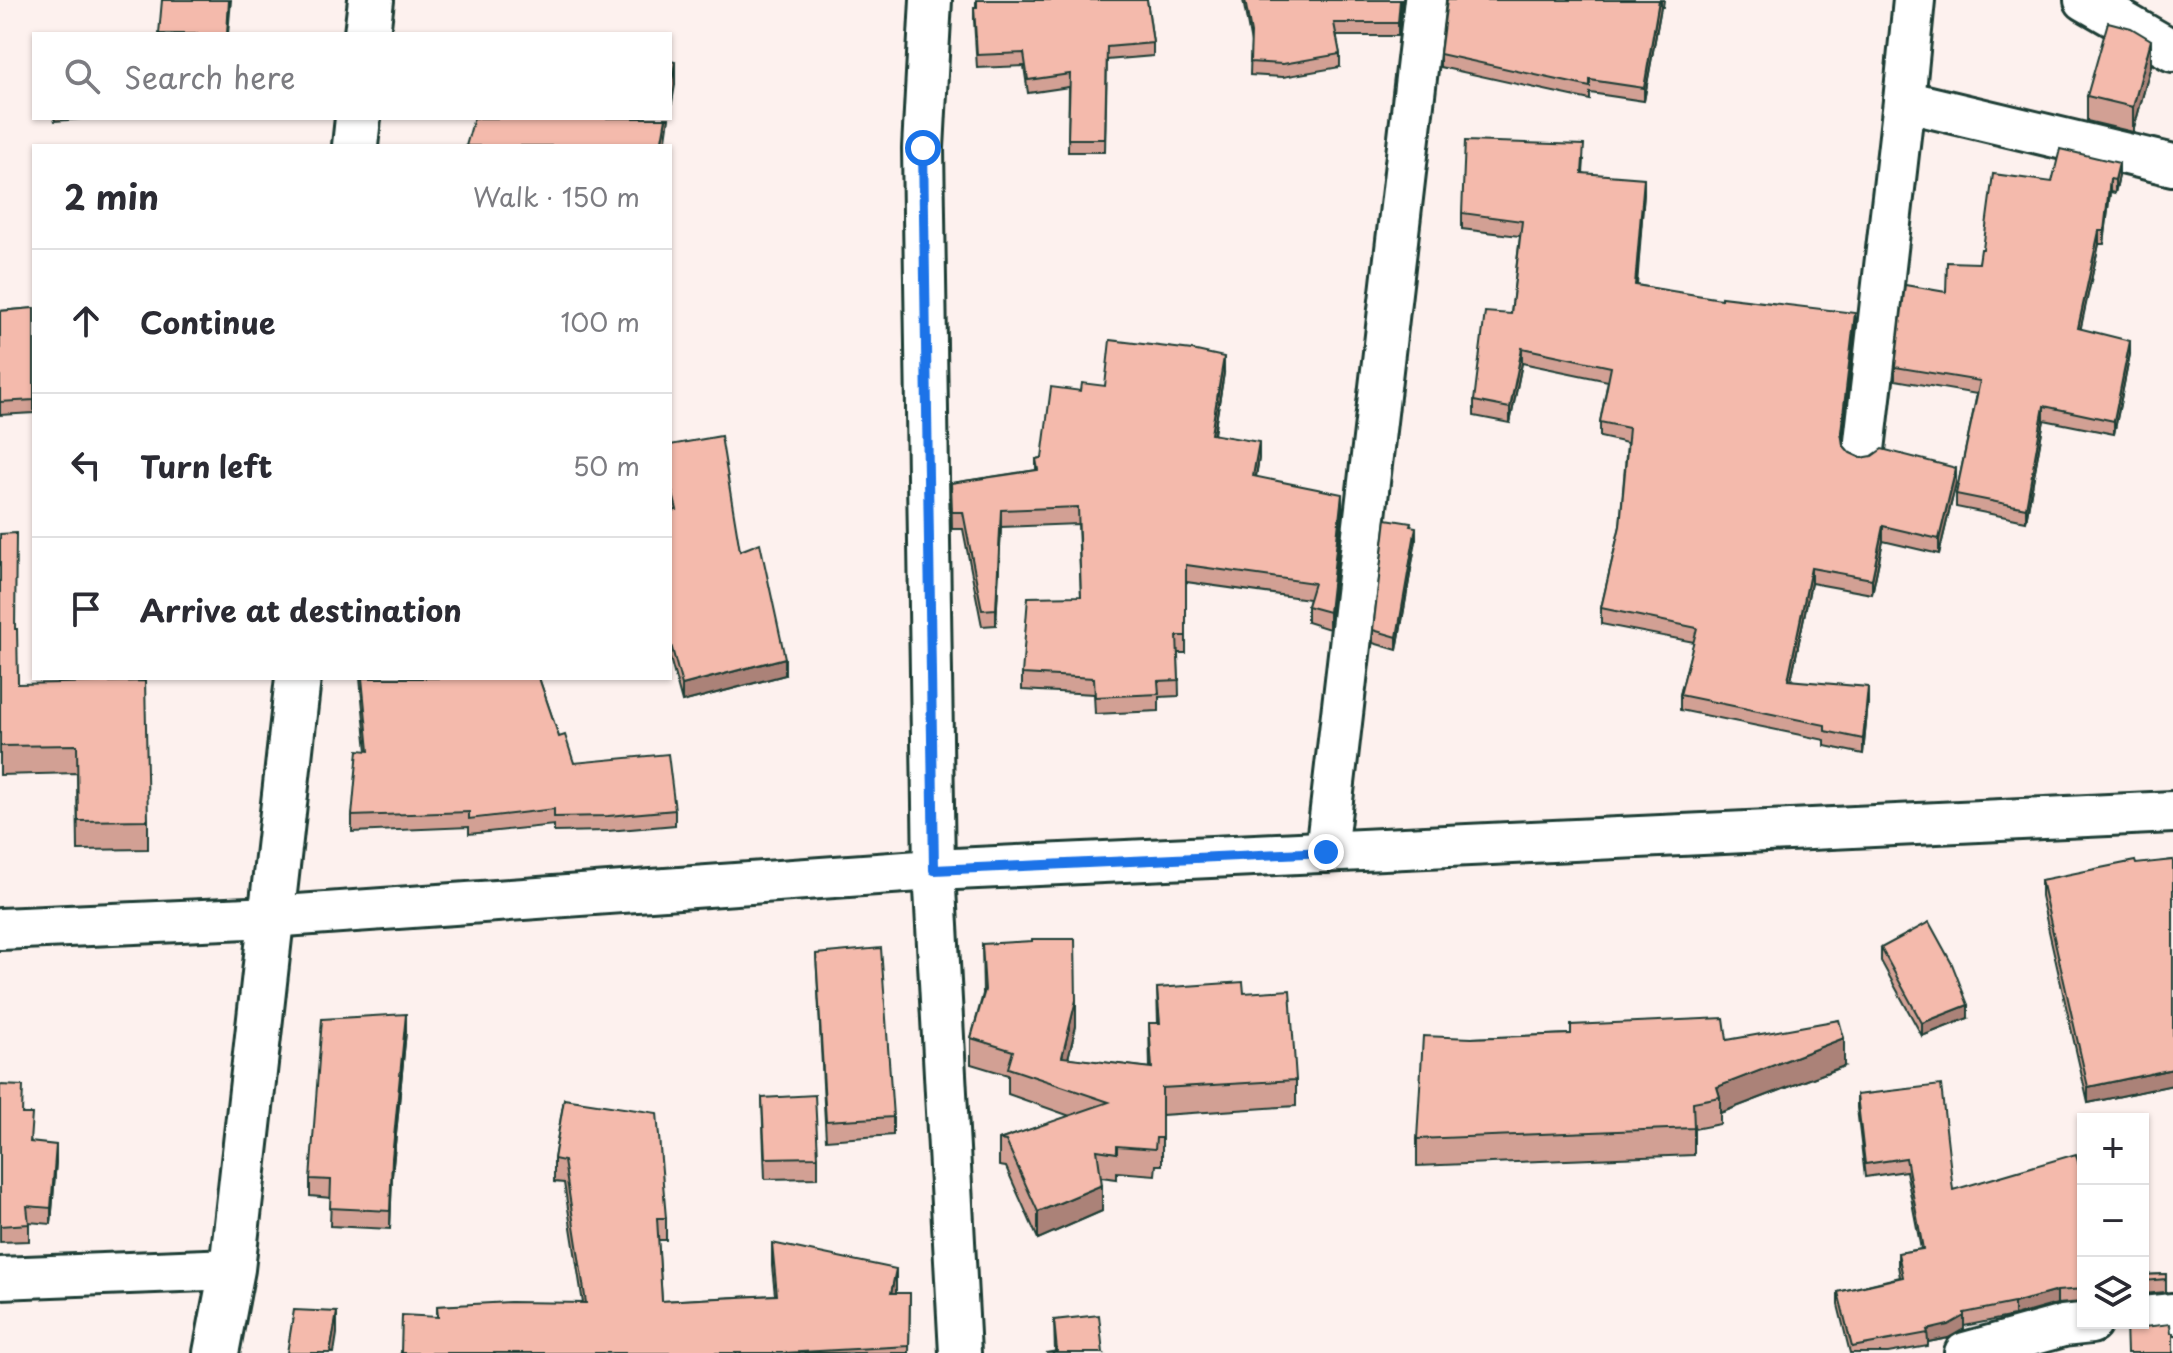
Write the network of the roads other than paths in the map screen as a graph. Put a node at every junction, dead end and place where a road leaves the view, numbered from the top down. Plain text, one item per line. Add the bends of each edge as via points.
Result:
1 (371, 0) edge
2 (931, 0) edge
3 (1425, 0) edge
4 (1914, 0) edge
5 (2085, 0) edge
6 (367, 32) edge
7 (2173, 51) edge
8 (1904, 101) junction
9 (358, 120) edge
10 (355, 144) edge
11 (2173, 165) edge
12 (1864, 450) dead end
13 (298, 680) edge
14 (2173, 812) edge
15 (1326, 852) junction
16 (934, 870) junction
17 (270, 917) junction
18 (0, 929) edge
19 (232, 1269) junction
20 (0, 1278) edge
21 (2173, 1314) edge
22 (2149, 1316) edge
23 (2077, 1324) edge
24 (216, 1353) edge
25 (960, 1353) edge
26 (1965, 1353) edge

1 - 6 street
2 - 16 street via 923,148
3 - 15 street
4 - 8 street
5 - 7 street
8 - 11 street
8 - 12 street
9 - 10 street
13 - 17 street
14 - 15 street
15 - 16 street
16 - 17 street
16 - 25 street
17 - 18 street
17 - 19 street
19 - 20 street
19 - 24 street
21 - 22 street
23 - 26 street

